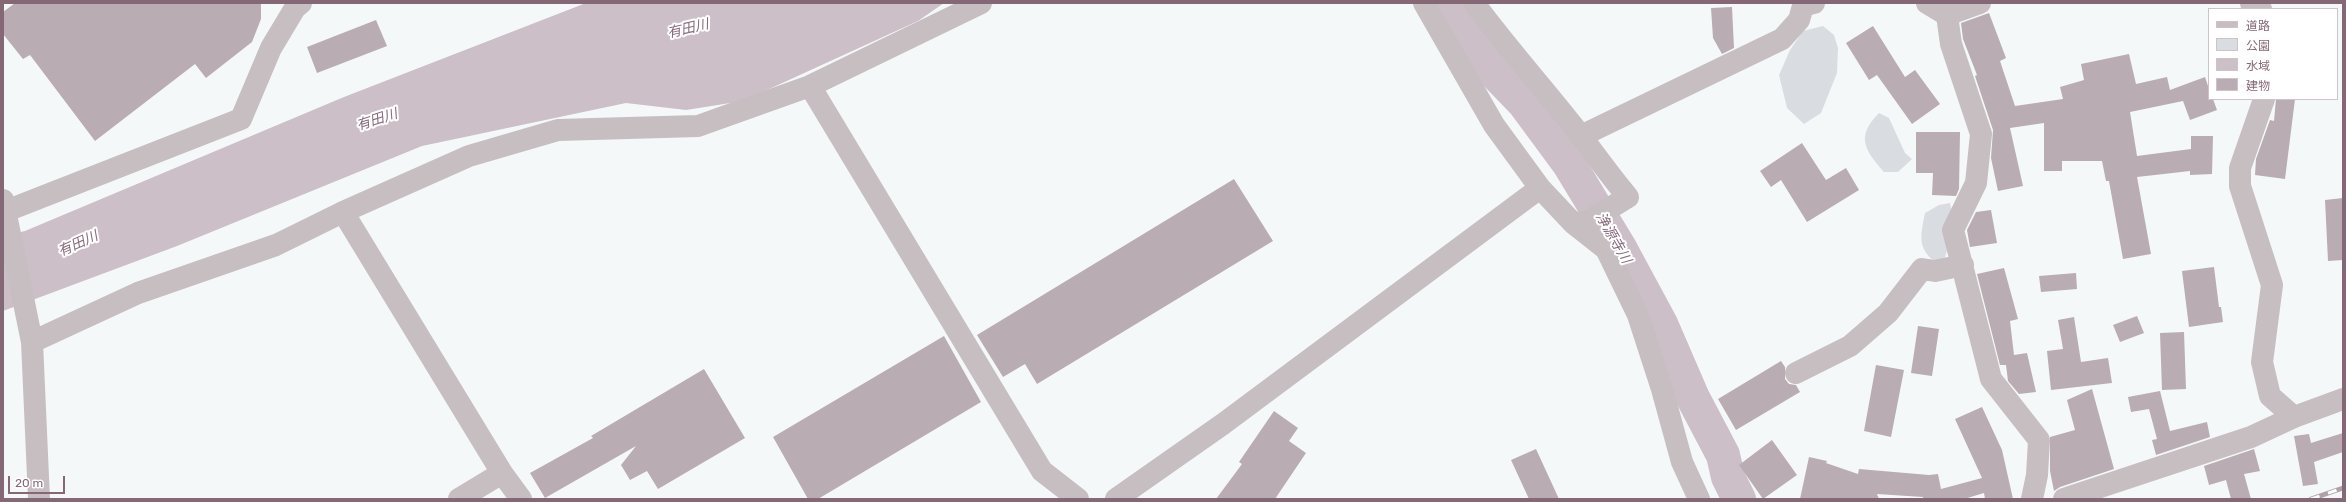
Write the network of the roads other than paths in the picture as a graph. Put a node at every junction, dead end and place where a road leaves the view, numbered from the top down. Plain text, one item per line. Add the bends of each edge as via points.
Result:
1 (301, 3) edge
2 (981, 3) edge
3 (1424, 3) edge
4 (1474, 3) edge
5 (1814, 3) edge
6 (1927, 3) edge
7 (1980, 3) edge
8 (1947, 14) junction
9 (810, 86) junction
10 (2264, 100) edge
11 (1581, 136) junction
12 (1540, 188) junction
13 (4, 205) edge
14 (343, 212) junction
15 (1580, 223) junction
16 (1962, 266) junction
17 (31, 336) junction
18 (1796, 373) dead end
19 (2343, 399) edge
20 (2294, 417) junction
21 (502, 473) junction
22 (39, 499) edge
23 (459, 499) edge
24 (521, 499) edge
25 (1078, 499) edge
26 (1116, 499) edge
27 (1699, 499) edge
28 (2032, 499) edge
29 (2064, 499) edge

1 - 13 street via 295,8 272,48 241,119
2 - 9 street
3 - 12 street via 1494,125
4 - 11 street via 1506,46
5 - 11 street via 1803,6 1799,20 1782,39
6 - 8 street
7 - 8 street
8 - 16 street via 1951,44 1981,134 1976,183 1953,230
9 - 14 street via 698,126 558,130 470,156
9 - 25 street via 1042,471
10 - 20 street via 2240,168 2240,186 2272,284 2262,362 2268,389 2270,396
11 - 15 street via 1628,197
12 - 15 street
12 - 26 street via 1223,424
13 - 17 street
14 - 17 street via 276,245 138,293
14 - 21 street
15 - 27 street via 1606,250 1638,315 1682,462
16 - 18 street via 1935,271 1922,269 1888,313 1850,346
16 - 28 street via 1991,379 2039,440 2037,475
17 - 22 street
19 - 20 street
20 - 29 street via 2251,437
21 - 23 street
21 - 24 street

